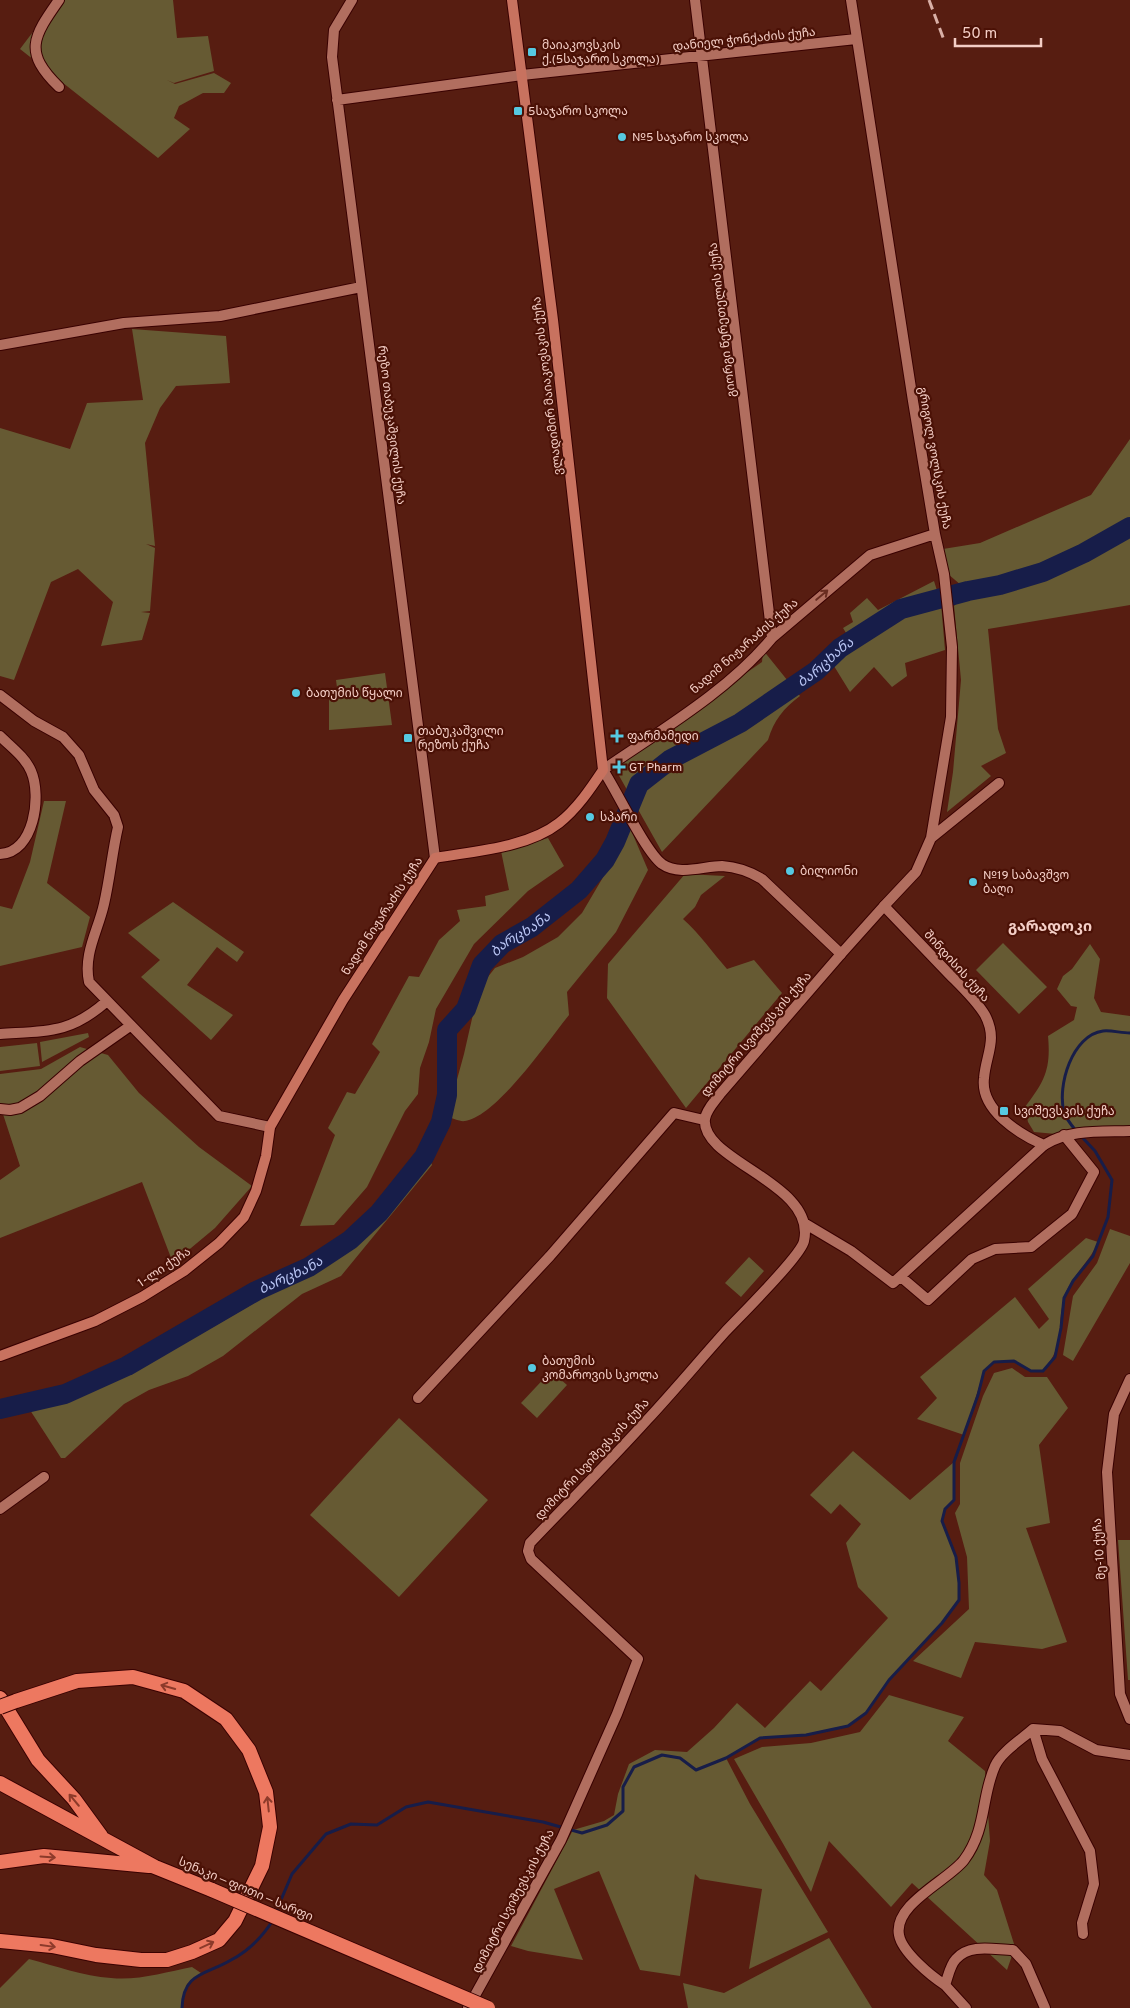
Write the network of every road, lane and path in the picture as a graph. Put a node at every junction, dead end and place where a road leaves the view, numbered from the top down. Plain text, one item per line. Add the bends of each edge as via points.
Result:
1 (58, 0) edge
2 (352, 0) edge
3 (512, 0) edge
4 (695, 0) edge
5 (850, 0) edge
6 (856, 39) junction
7 (703, 56) junction
8 (522, 75) junction
9 (59, 87) dead end
10 (337, 100) junction
11 (361, 287) junction
12 (0, 346) edge
13 (935, 534) junction
14 (772, 638) junction
15 (0, 695) edge
16 (0, 736) edge
17 (603, 770) junction
18 (999, 783) dead end
19 (930, 838) junction
20 (0, 854) edge
21 (435, 858) junction
22 (884, 906) junction
23 (841, 954) junction
24 (107, 1001) junction
25 (130, 1026) junction
26 (0, 1034) edge
27 (0, 1108) edge
28 (704, 1120) junction
29 (270, 1127) junction
30 (1130, 1131) edge
31 (1068, 1135) junction
32 (1044, 1145) junction
33 (804, 1223) junction
34 (901, 1278) junction
35 (0, 1356) edge
36 (1130, 1379) edge
37 (418, 1398) dead end
38 (44, 1477) dead end
39 (0, 1509) edge
40 (0, 1698) edge
41 (0, 1707) edge
42 (1130, 1719) edge
43 (1033, 1728) junction
44 (1130, 1755) edge
45 (0, 1783) edge
46 (103, 1839) junction
47 (0, 1862) edge
48 (155, 1867) junction
49 (1082, 1934) dead end
50 (0, 1941) edge
51 (945, 1985) junction
52 (468, 2008) edge
53 (488, 2008) edge
54 (966, 2008) edge
55 (1046, 2008) edge

1 - 9 street via 38,30 35,44 43,72
2 - 10 street, რეზო თაბუკაშვილის ქუჩა via 334,30 332,57
3 - 8 main road, ვლადიმირ მაიაკოვსკის ქუჩა
4 - 7 street, გიორგი წერეთელის ქუჩა
5 - 6 street, გრიგოლ ვოლსკის ქუჩა
6 - 7 street, დანიელ ჭონქაძის ქუჩა
6 - 13 street, გრიგოლ ვოლსკის ქუჩა
7 - 8 street, დანიელ ჭონქაძის ქუჩა
7 - 14 street, გიორგი წერეთელის ქუჩა
8 - 10 street, დანიელ ჭონქაძის ქუჩა
8 - 17 main road, ვლადიმირ მაიაკოვსკის ქუჩა
10 - 11 street, რეზო თაბუკაშვილის ქუჩა
11 - 12 street via 220,316 124,323
11 - 21 street, რეზო თაბუკაშვილის ქუჩა
14 -> 13 street, ნადიმ ნიჟარაძის ქუჩა via 870,555
13 - 19 street, გრიგოლ ვოლსკის ქუჩა via 949,612 951,717
14 - 17 street, ნადიმ ნიჟარაძის ქუჩა via 709,695
15 - 24 street via 68,743 79,755 94,790 114,815 118,827 105,901 98,930 88,951 86,968 89,982
16 - 20 street via 31,770 37,798 32,822 22,842 17,849
17 - 21 main road, ნადიმ ნიჟარაძის ქუჩა via 560,823 531,840
17 - 23 street via 640,833 663,864 680,870 722,866 743,869 762,878
18 - 19 street
19 - 22 street, გრიგოლ ვოლსკის ქუჩა via 916,872
21 - 29 main road, ნადიმ ნიჟარაძის ქუჩა via 342,1000
22 - 23 street, დიმიტრი სვიშევსკის ქუჩა
22 - 32 street, შინდისის ქუჩა via 972,998 985,1016 991,1035 983,1080 991,1104 1014,1130
23 - 28 street, დიმიტრი სვიშევსკის ქუჩა via 720,1094
24 - 25 street
24 - 26 street via 88,1018 68,1026
25 - 27 street via 80,1061 40,1096 20,1108
25 - 29 street via 219,1116
28 - 33 street via 712,1141 782,1193 798,1208
28 - 37 street via 674,1113 550,1256
29 - 35 main road, 1-ლი ქუჩა via 256,1191 244,1217 219,1243 142,1298 39,1344
30 - 31 street
31 - 32 street via 1058,1136
31 - 34 street via 1094,1172 1072,1214 1031,1247 995,1249 972,1259 928,1300
32 - 34 street
33 - 34 street via 852,1250 893,1283
33 - 52 street, დიმიტრი სვიშევსკის ქუჩა via 804,1242 780,1273 530,1543 531,1559 638,1659 561,1840
36 - 42 street, მე-10 ქუჩა via 1114,1414 1107,1472 1120,1694
38 - 39 street
46 -> 40 highway via 74,1799 38,1760
50 -> 41 highway, bridge via 141,1960 167,1960 192,1952 219,1940 235,1921 262,1866 270,1828 266,1792 248,1750 226,1719 184,1691 133,1677 77,1681
43 - 44 street via 1060,1732 1096,1750
43 - 49 street via 1042,1759 1090,1851 1094,1884 1082,1923
43 - 51 street via 995,1765 977,1838 963,1861 909,1906 901,1923 899,1934 903,1943 929,1974
45 - 46 highway, სენაკი — ფოთი — სარფი
46 - 48 highway, სენაკი — ფოთი — სარფი
47 -> 48 highway via 44,1856
48 - 53 highway, სენაკი — ფოთი — სარფი, bridge
51 - 54 street
51 - 55 street via 955,1960 964,1953 976,1949 1013,1950 1026,1964

